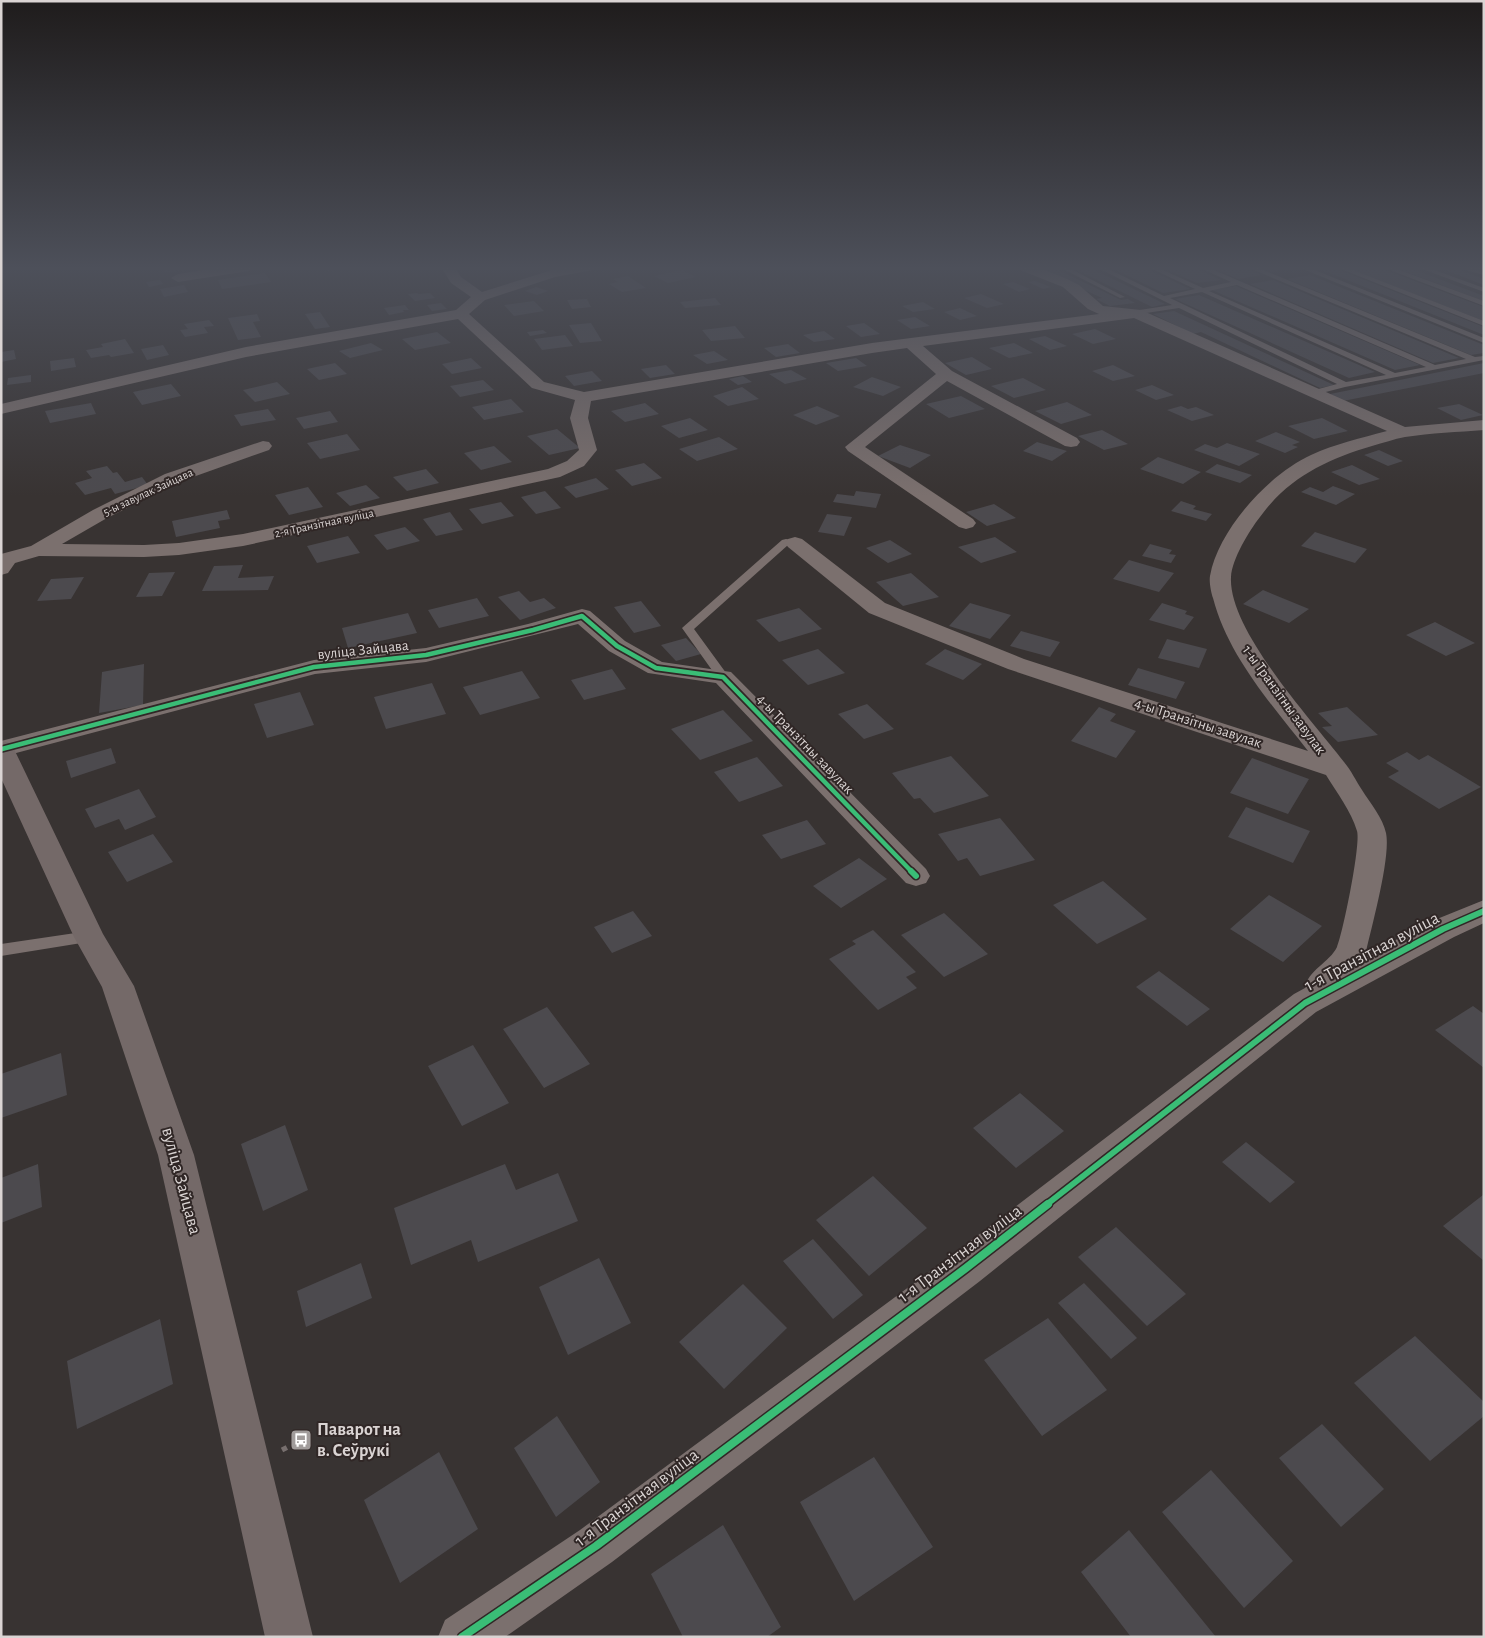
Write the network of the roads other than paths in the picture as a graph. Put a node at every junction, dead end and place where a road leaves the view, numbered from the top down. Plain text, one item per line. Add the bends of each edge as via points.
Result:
1 (295, 343) edge
2 (494, 343) edge
3 (907, 343) edge
4 (910, 343) edge
5 (1205, 343) edge
6 (1258, 343) edge
7 (1322, 343) edge
8 (1378, 343) edge
9 (1435, 343) edge
10 (1484, 358) edge
11 (1475, 360) junction
12 (1435, 368) junction
13 (946, 374) junction
14 (1395, 376) junction
15 (1346, 385) junction
16 (1314, 392) junction
17 (584, 397) junction
18 (1, 409) edge
19 (1484, 426) edge
20 (1403, 432) junction
21 (1070, 442) dead end
22 (263, 446) dead end
23 (966, 523) dead end
24 (795, 543) joint
25 (38, 550) junction
26 (3, 560) edge
27 (724, 677) junction
28 (1, 749) edge
29 (1336, 769) junction
30 (916, 876) dead end
31 (1484, 910) edge
32 (89, 938) junction
33 (1, 950) edge
34 (1305, 1003) junction
35 (289, 1637) edge
36 (462, 1637) edge

1 - 18 street
2 - 17 street via 538,385
3 - 17 street
4 - 13 street
5 - 16 street
6 - 15 lane
7 - 14 lane
8 - 12 lane
9 - 11 lane
10 - 11 lane
11 - 12 lane
12 - 14 lane
13 - 21 street
13 - 23 street via 854,447
14 - 15 lane
15 - 16 lane
16 - 20 street
17 - 25 street, 2-я Транзітная вуліца via 580,418 588,450 574,465 554,473 243,540 144,551
19 - 20 street, 1-ы Транзітны завулак
20 - 29 street, 1-ы Транзітны завулак via 1341,449 1316,459 1285,478 1260,503 1234,538 1220,577 1230,620 1244,647
22 - 25 street, 5-ы завулак Зайцава via 172,478
24 - 27 lane via 786,542 688,628
24 - 29 street, 4-ы Транзітны завулак via 877,608 1016,664
25 - 26 street, 2-я Транзітная вуліца
27 - 28 street, вуліца Зайцава via 656,668 617,646 582,616 426,656 314,667
27 - 30 street, 4-ы Транзітны завулак
28 - 32 street, вуліца Зайцава
29 - 34 street, 1-ы Транзітны завулак via 1372,833 1372,855 1352,952
31 - 34 street, 1-я Транзітная вуліца
32 - 33 lane
32 - 35 street, вуліца Зайцава via 118,986 176,1155
34 - 36 street, 1-я Транзітная вуліца via 958,1274 596,1546

